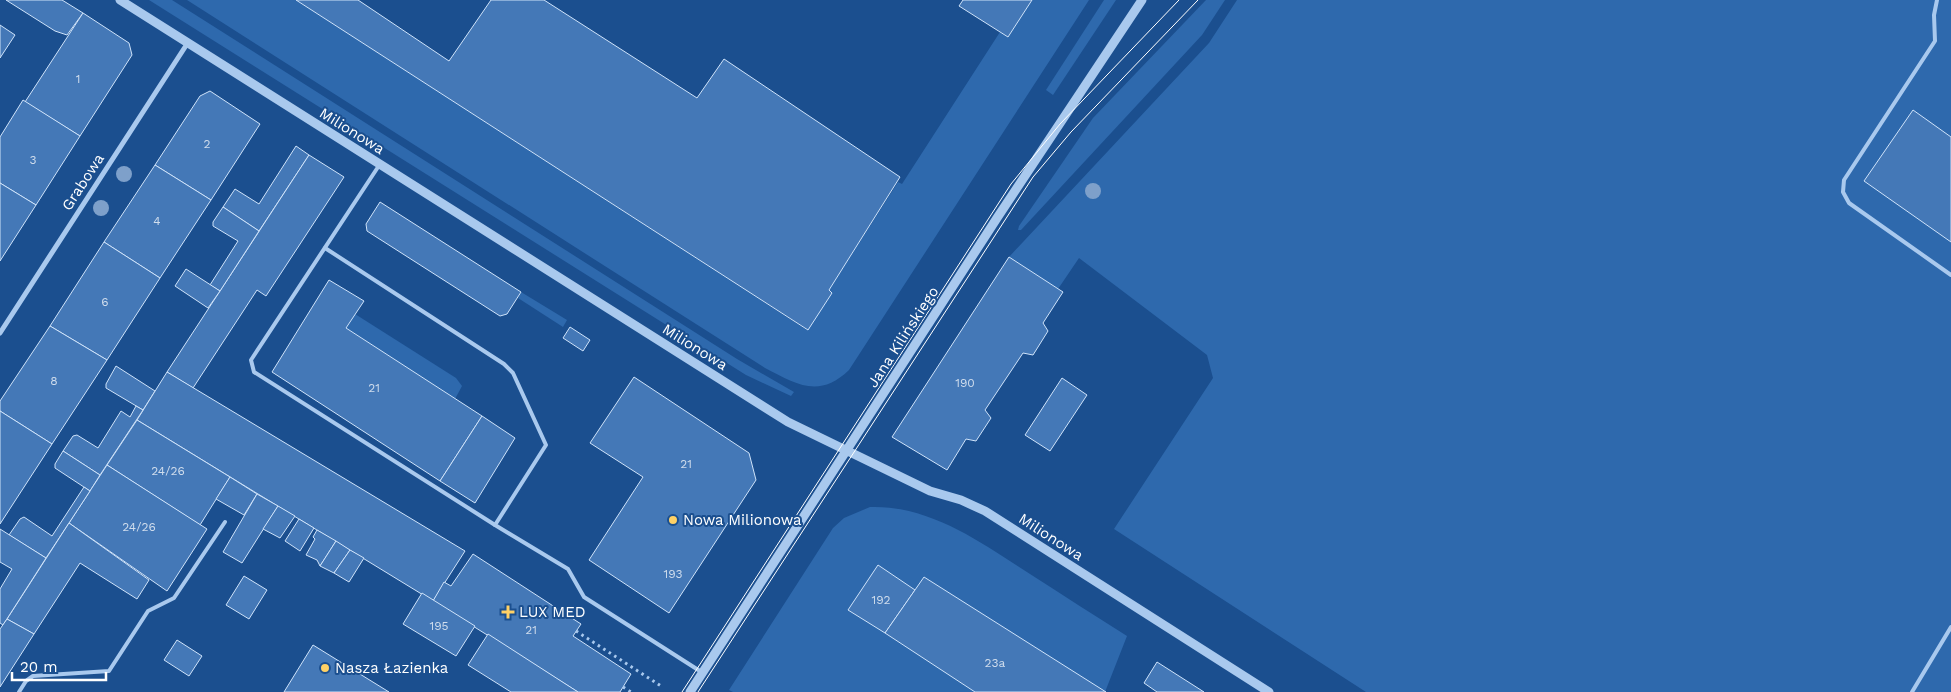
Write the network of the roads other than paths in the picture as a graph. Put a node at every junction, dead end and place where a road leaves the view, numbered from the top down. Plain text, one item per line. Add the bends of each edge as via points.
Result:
1 (120, 0) edge
2 (1142, 0) edge
3 (1937, 0) edge
4 (187, 44) junction
5 (380, 164) junction
6 (325, 248) junction
7 (1951, 275) edge
8 (0, 333) edge
9 (846, 451) junction
10 (225, 522) dead end
11 (495, 525) junction
12 (1951, 627) edge
13 (702, 673) junction
14 (19, 692) edge
15 (690, 692) edge
16 (1269, 692) edge
17 (1912, 692) edge

1 - 4 street, Milionowa
2 - 9 street, Jana Kilińskiego
3 - 7 lane via 1934,41 1844,180 1844,192 1849,203
4 - 5 street, Milionowa
4 - 8 street, Grabowa
5 - 6 lane
5 - 9 street, Milionowa via 788,422
6 - 11 lane via 513,372 546,445
6 - 11 lane via 251,360 254,372
9 - 13 street, Jana Kilińskiego
9 - 16 street, Milionowa via 930,491 985,511
10 - 14 lane via 174,598 148,611 109,671 33,676
11 - 13 lane via 568,569 584,597
12 - 17 lane
13 - 15 street, Jana Kilińskiego

